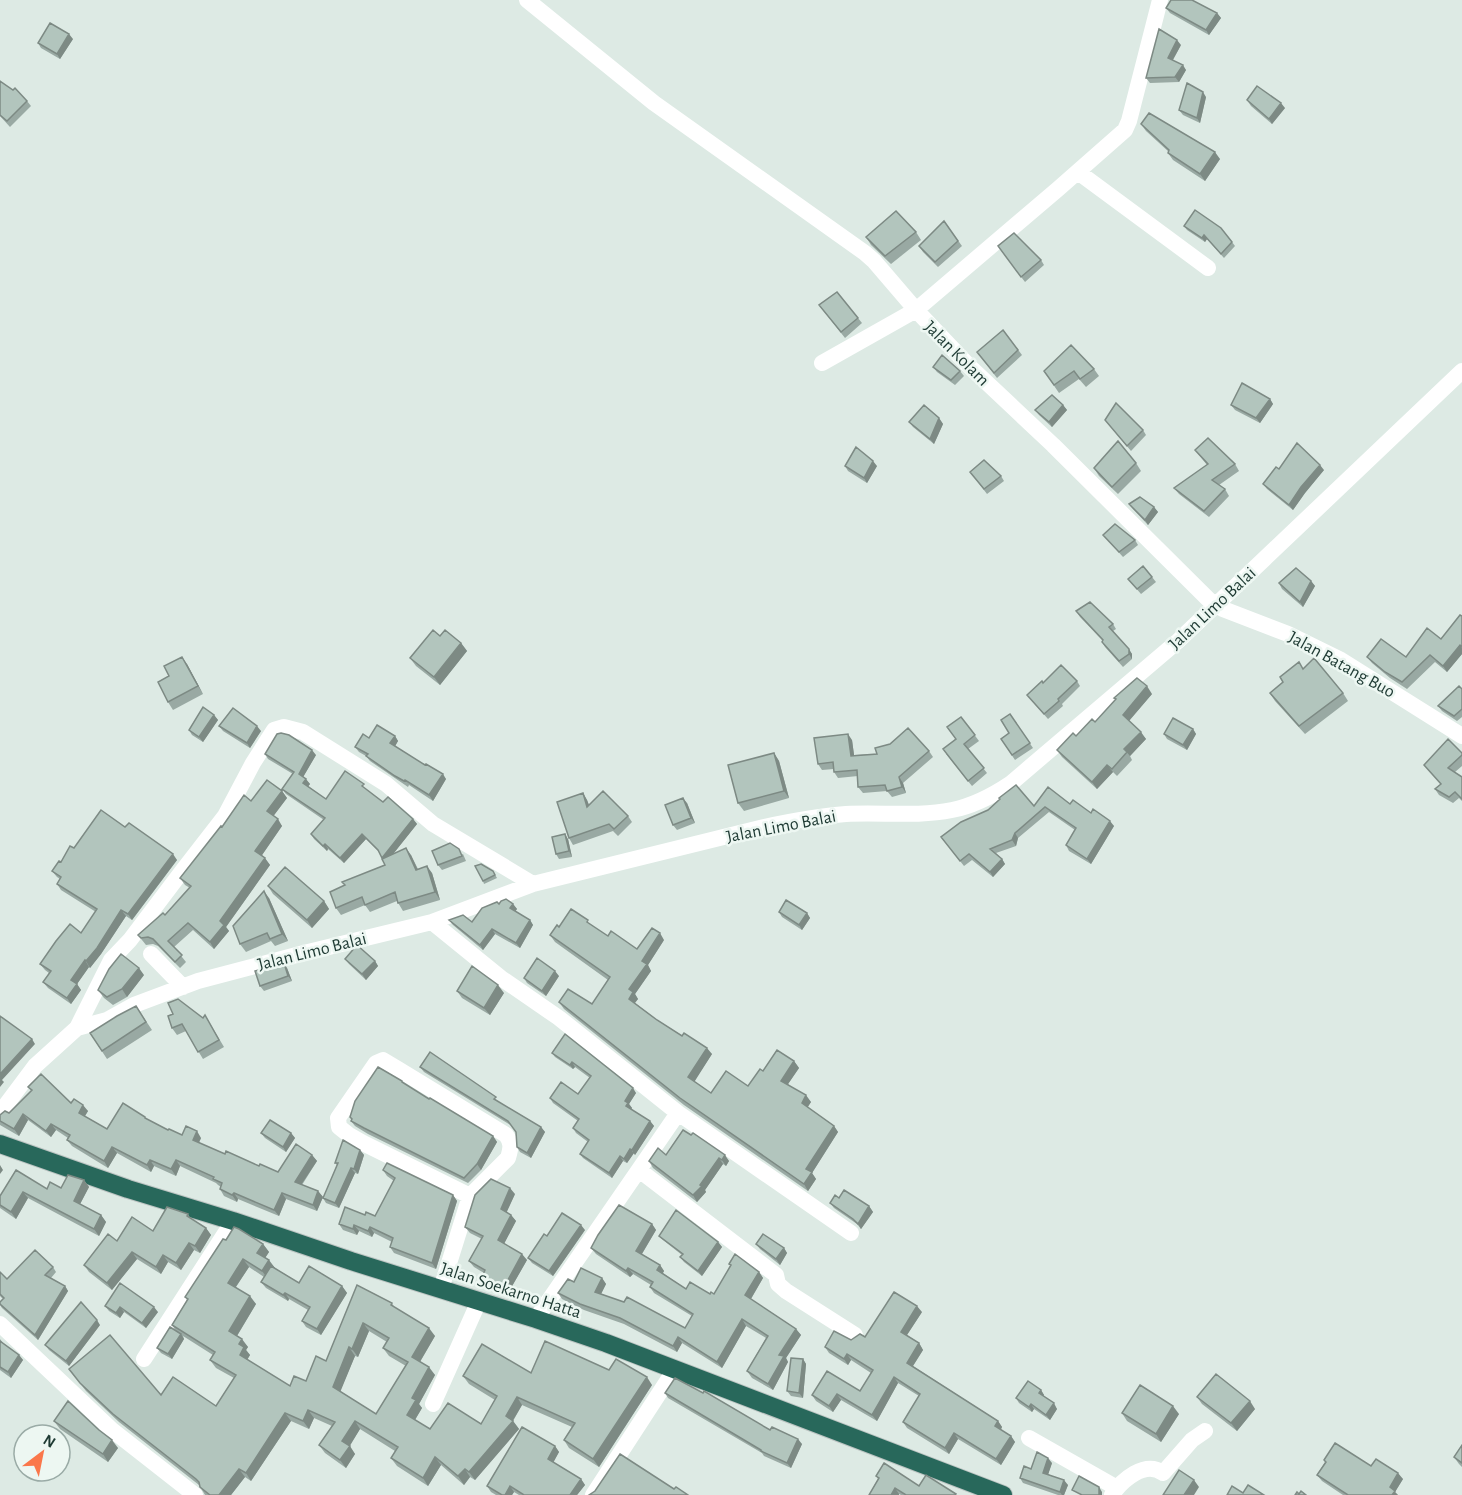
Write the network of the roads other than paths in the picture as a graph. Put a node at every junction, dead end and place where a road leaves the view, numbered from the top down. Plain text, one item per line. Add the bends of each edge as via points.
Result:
1 (527, 0) edge
2 (1160, 0) edge
3 (1078, 172) junction
4 (1208, 268) dead end
5 (916, 310) junction
6 (822, 363) dead end
7 (1462, 370) edge
8 (1216, 605) junction
9 (1462, 736) edge
10 (533, 884) junction
11 (432, 922) junction
12 (151, 954) dead end
13 (183, 987) junction
14 (77, 1028) junction
15 (0, 1113) edge
16 (678, 1113) junction
17 (0, 1144) edge
18 (639, 1170) junction
19 (470, 1196) junction
20 (232, 1221) junction
21 (851, 1233) dead end
22 (441, 1289) junction
23 (479, 1301) junction
24 (536, 1319) junction
25 (0, 1324) edge
26 (855, 1335) edge
27 (144, 1359) dead end
28 (675, 1369) junction
29 (434, 1404) dead end
30 (1205, 1431) dead end
31 (1029, 1438) dead end
32 (1115, 1492) edge
33 (195, 1495) edge
34 (593, 1495) edge
35 (1003, 1495) edge

1 - 5 street via 654,103 854,244
2 - 3 street, Jalan Kolam via 1127,126
3 - 4 street
3 - 5 street, Jalan Kolam
5 - 6 street
5 - 8 street, Jalan Kolam
7 - 8 street, Jalan Limo Balai
8 - 9 street, Jalan Batang Buo via 1341,660
8 - 10 street, Jalan Limo Balai via 1010,784 974,804 935,813 847,814 796,820
10 - 11 street, Jalan Limo Balai
10 - 14 street via 433,824 386,784 303,732 284,727 274,730 225,816 111,960
11 - 13 street, Jalan Limo Balai
11 - 16 street
12 - 13 street
13 - 14 street, Jalan Limo Balai via 134,1005 107,1020
14 - 15 street, Jalan Limo Balai via 35,1066
16 - 18 street
16 - 21 street
17 - 20 highway, Jalan Soekarno Hatta
18 - 24 street
18 - 26 street via 776,1275 778,1284 786,1291
19 - 19 street via 508,1158 510,1141 506,1135 383,1060 376,1063 338,1118 339,1127
19 - 22 street
20 - 22 highway, Jalan Soekarno Hatta
20 - 27 street
22 - 23 highway, Jalan Soekarno Hatta
23 - 24 highway, Jalan Soekarno Hatta
23 - 29 street
24 - 28 highway, Jalan Soekarno Hatta
25 - 33 street via 112,1431
28 - 34 street
28 - 35 highway, Jalan Soekarno Hatta
30 - 32 street via 1163,1473 1151,1469 1136,1471
31 - 32 street

